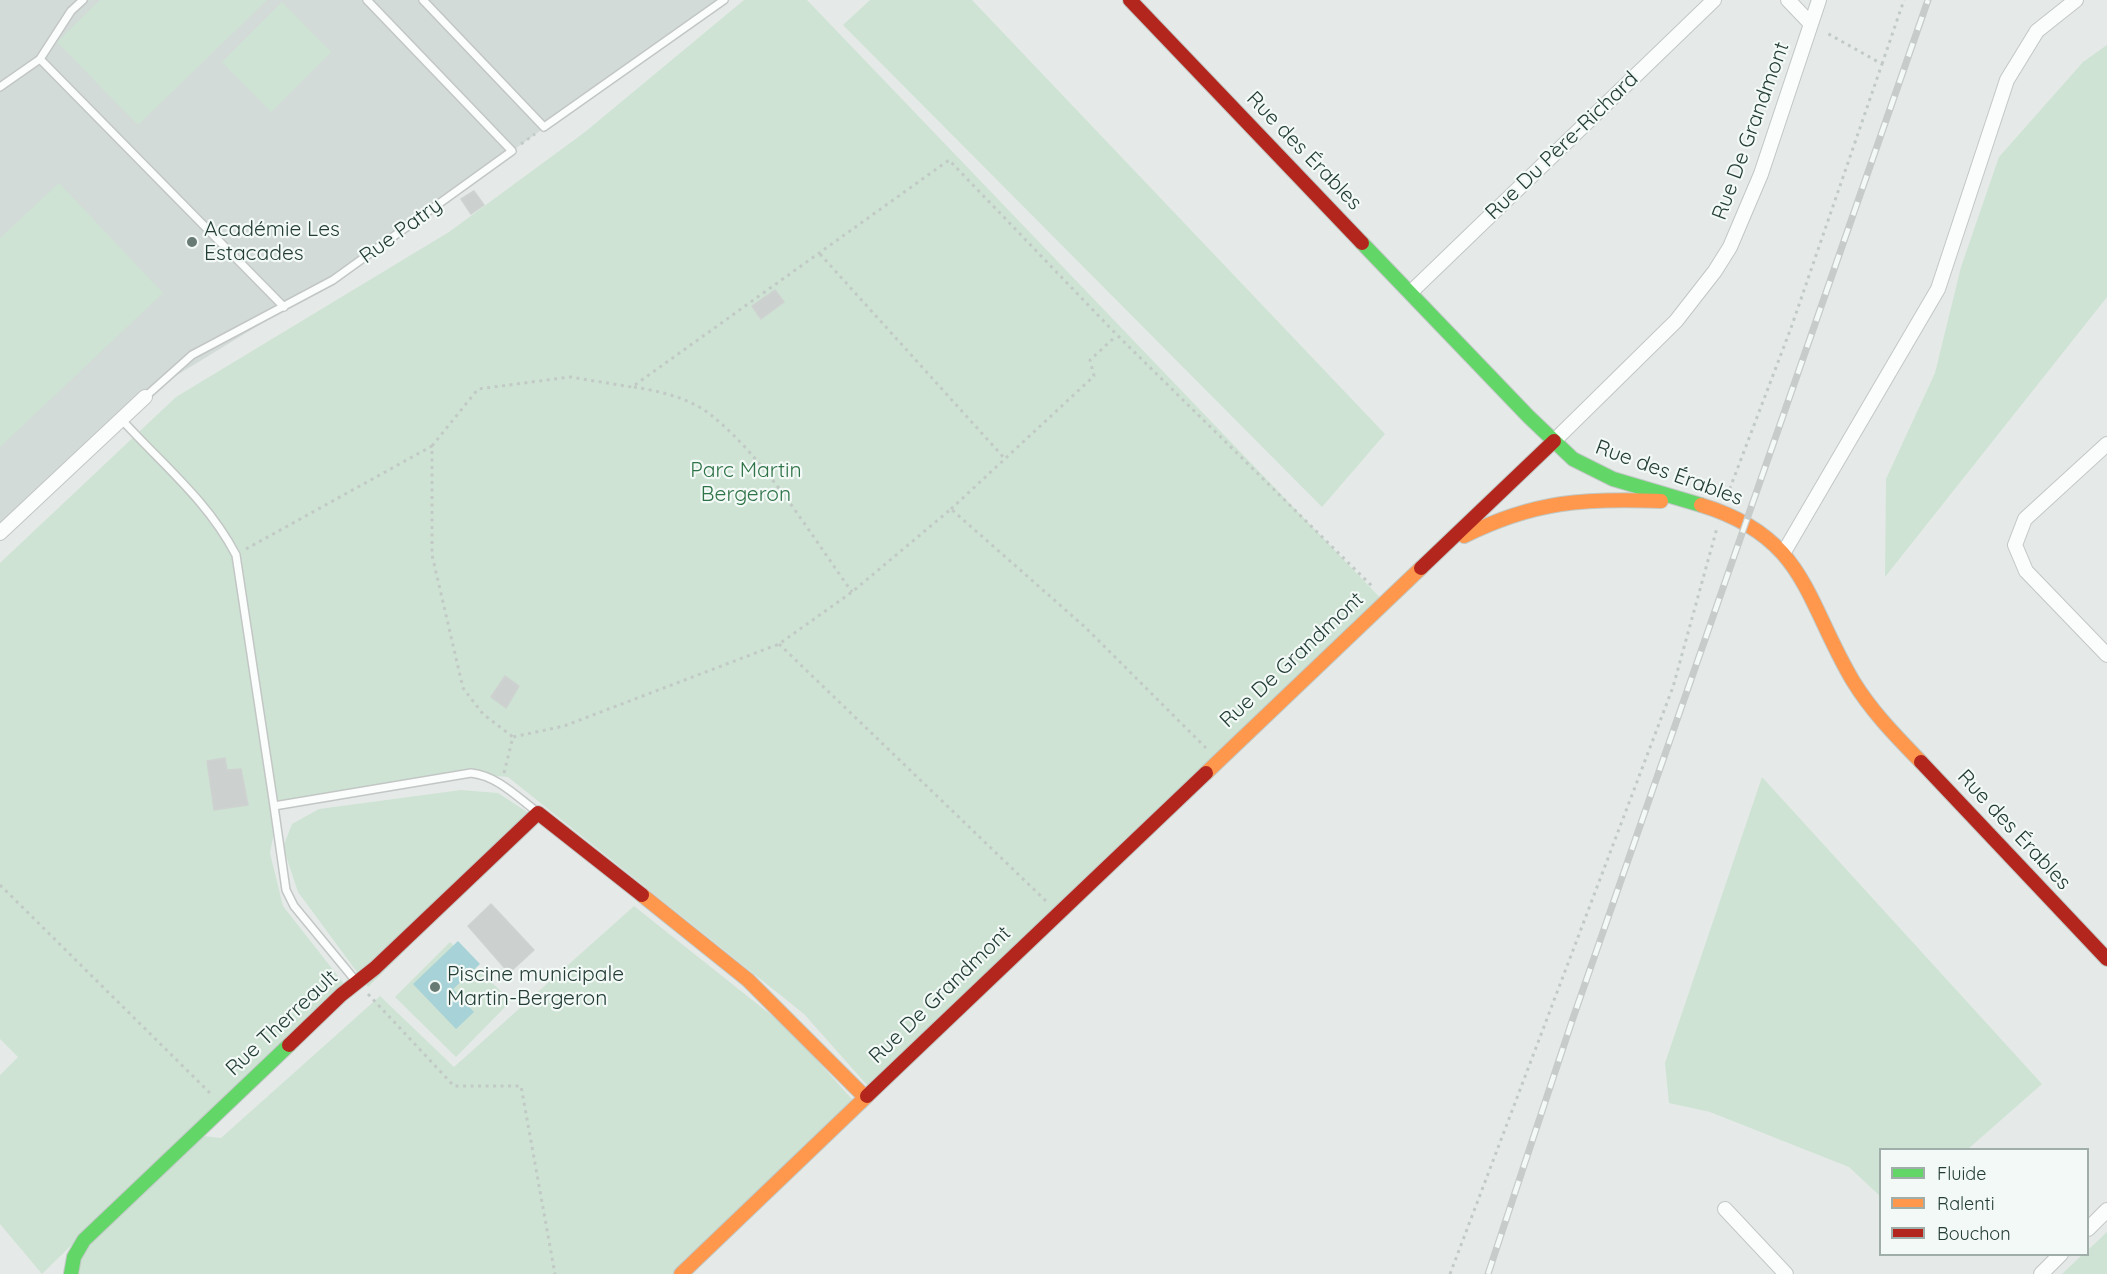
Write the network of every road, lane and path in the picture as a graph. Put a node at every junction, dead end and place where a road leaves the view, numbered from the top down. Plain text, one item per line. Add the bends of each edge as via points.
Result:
1 (83, 0) edge
2 (367, 0) edge
3 (423, 0) edge
4 (724, 0) edge
5 (1130, 0) edge
6 (1714, 0) edge
7 (1788, 0) edge
8 (1819, 0) edge
9 (1904, 0) edge
10 (2076, 0) edge
11 (1811, 24) junction
12 (40, 59) junction
13 (1882, 64) junction
14 (0, 87) edge
15 (544, 128) junction
16 (512, 151) junction
17 (820, 254) junction
18 (1410, 293) junction
19 (284, 307) junction
20 (1117, 335) junction
21 (632, 387) junction
22 (145, 398) joint
23 (122, 420) junction
24 (1554, 441) junction
25 (2107, 444) edge
26 (432, 446) junction
27 (1006, 460) junction
28 (1696, 502) junction
29 (951, 509) junction
30 (1721, 511) junction
31 (0, 533) edge
32 (1440, 549) junction
33 (1784, 552) junction
34 (236, 555) junction
35 (852, 591) junction
36 (1386, 600) junction
37 (779, 644) junction
38 (2107, 655) edge
39 (513, 737) junction
40 (1218, 759) junction
41 (501, 783) junction
42 (274, 806) junction
43 (538, 813) junction
44 (0, 885) edge
45 (1058, 912) junction
46 (2107, 959) edge
47 (357, 982) junction
48 (864, 1096) junction
49 (224, 1106) junction
50 (1725, 1209) dead end
51 (2107, 1210) edge
52 (2089, 1228) edge
53 (2059, 1256) edge
54 (71, 1274) edge
55 (555, 1274) edge
56 (681, 1274) edge
57 (1450, 1274) edge
58 (1786, 1274) edge
59 (2041, 1274) edge

1 - 12 lane via 71,11
2 - 16 lane
3 - 15 lane
4 - 15 lane
5 - 18 street, Rue des Érables
6 - 18 street, Rue Du Père-Richard
7 - 11 street
8 - 11 street, Rue De Grandmont
9 - 13 path
10 - 33 street via 2037,31 2007,80 1938,289
11 - 13 path
11 - 24 street, Rue De Grandmont via 1757,186 1715,271 1660,339
12 - 14 lane
12 - 19 lane
13 - 30 path via 1791,328
15 - 16 path
16 - 19 lane, Rue Patry via 333,280
17 - 20 path via 949,160
17 - 21 path
17 - 27 path
18 - 24 street, Rue des Érables
19 - 22 lane, Rue Patry via 192,355
20 - 27 path via 1090,360 1094,376
20 - 36 path
21 - 26 path via 570,377 478,389
21 - 35 path via 663,392 710,413 756,460
22 - 23 street, Rue Patry
23 - 31 street, Rue Patry
23 - 34 lane via 202,503
24 - 28 street, Rue des Érables via 1597,472
24 - 32 street, Rue De Grandmont
25 - 38 street via 2025,519 2015,545 2026,571
26 - 34 path
26 - 39 path via 432,555 463,688 483,714
27 - 29 path
28 - 30 street, Rue des Érables
28 - 32 street via 1583,499 1547,503 1498,518
29 - 35 path
29 - 40 path via 1086,628
30 - 33 street, Rue des Érables via 1759,531
30 - 57 path via 1673,687
32 - 36 street, Rue De Grandmont
33 - 46 street, Rue des Érables via 1813,596 1847,670 1877,716
34 - 42 lane
35 - 37 path
36 - 40 street, Rue De Grandmont
37 - 39 path via 564,726
37 - 45 path
39 - 41 path
40 - 45 street, Rue De Grandmont
41 - 42 lane via 478,774 454,774
41 - 43 lane
42 - 47 lane via 286,890 294,906
43 - 47 street, Rue Therreault
43 - 48 street via 748,980
44 - 49 path
45 - 48 street, Rue De Grandmont
47 - 49 street, Rue Therreault
47 - 55 path via 454,1086 521,1086
48 - 56 street, Rue De Grandmont
49 - 54 street, Rue Therreault via 84,1240 74,1257
50 - 58 street
51 - 52 street
53 - 59 street

